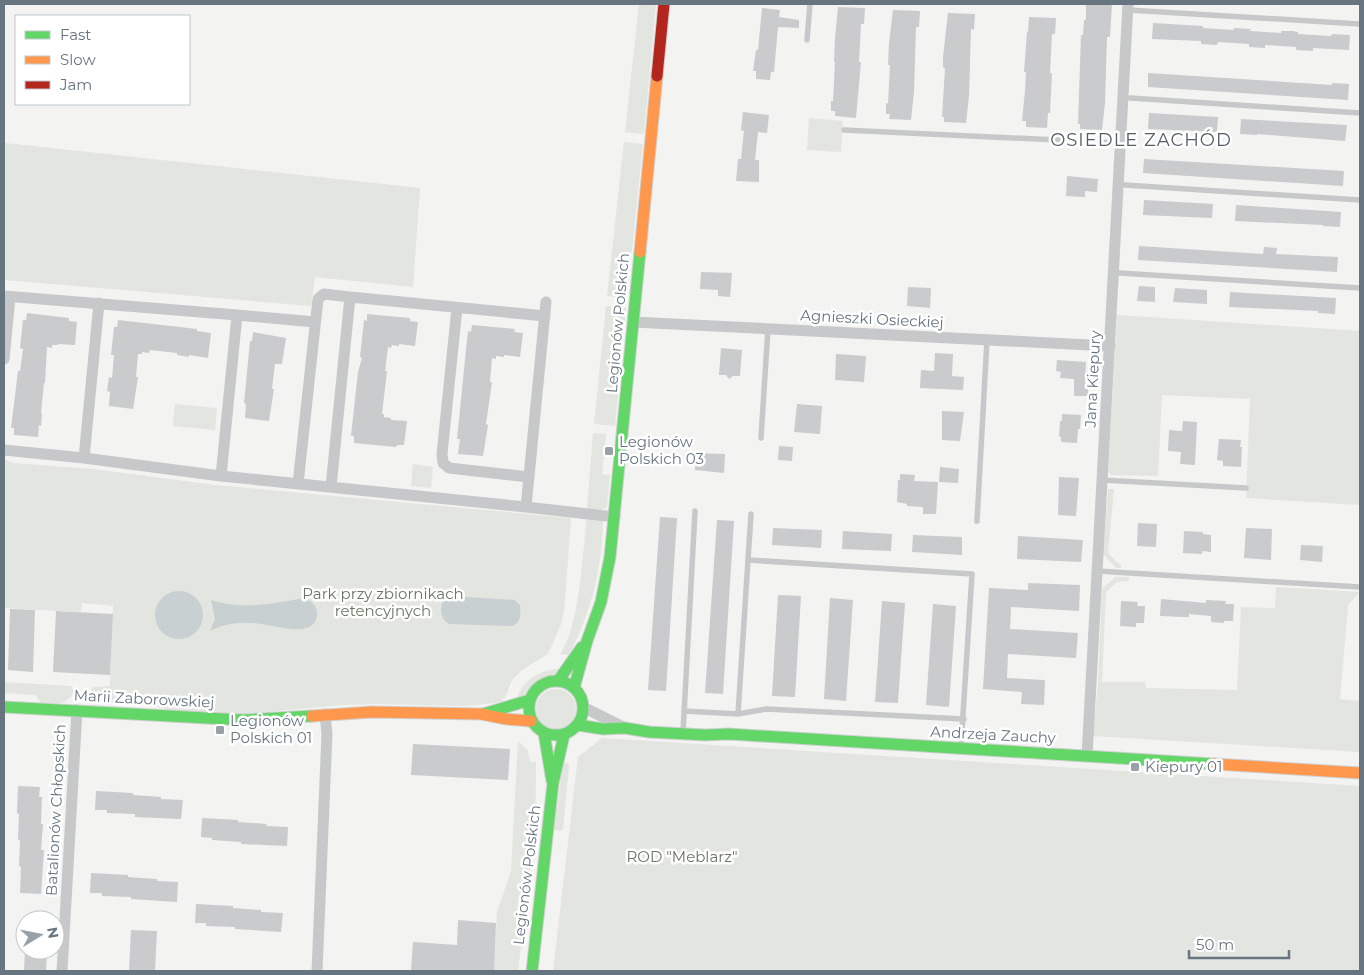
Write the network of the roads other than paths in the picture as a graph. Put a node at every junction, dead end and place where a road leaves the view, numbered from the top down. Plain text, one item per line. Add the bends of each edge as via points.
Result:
1 (664, 4) edge
2 (810, 4) edge
3 (1128, 7) edge
4 (1359, 24) edge
5 (807, 40) dead end
6 (1130, 98) dead end
7 (1360, 113) edge
8 (844, 130) dead end
9 (1121, 143) junction
10 (1125, 186) dead end
11 (1360, 200) edge
12 (1119, 273) dead end
13 (1360, 288) edge
14 (7, 296) edge
15 (350, 297) junction
16 (546, 302) dead end
17 (99, 303) junction
18 (457, 308) junction
19 (237, 315) junction
20 (545, 316) junction
21 (315, 322) junction
22 (633, 322) junction
23 (768, 328) junction
24 (987, 340) junction
25 (1110, 346) junction
26 (4, 359) edge
27 (761, 438) dead end
28 (4, 450) edge
29 (84, 458) junction
30 (221, 476) junction
31 (529, 477) junction
32 (1102, 480) junction
33 (298, 484) junction
34 (331, 487) junction
35 (1246, 488) dead end
36 (526, 507) junction
37 (695, 511) dead end
38 (751, 514) dead end
39 (615, 517) junction
40 (977, 521) dead end
41 (748, 560) junction
42 (1098, 571) junction
43 (1360, 587) edge
44 (586, 641) junction
45 (558, 681) junction
46 (574, 688) junction
47 (530, 700) junction
48 (4, 707) edge
49 (583, 707) junction
50 (77, 710) junction
51 (684, 710) junction
52 (325, 714) junction
53 (481, 714) junction
54 (738, 714) junction
55 (964, 720) junction
56 (531, 721) junction
57 (578, 725) junction
58 (625, 728) junction
59 (544, 733) junction
60 (682, 734) junction
61 (564, 735) junction
62 (961, 748) junction
63 (1088, 756) junction
64 (1360, 773) edge
65 (553, 783) junction
66 (62, 971) edge
67 (317, 971) edge
68 (532, 971) edge

1 - 22 street, Legionów Polskich
2 - 5 lane
3 - 4 lane
3 - 9 street, Jana Kiepury
6 - 7 lane
8 - 9 lane
9 - 25 street, Jana Kiepury
10 - 11 lane
12 - 13 lane
14 - 17 street
14 - 26 street
15 - 18 street
15 - 21 street via 321,296
15 - 34 street
16 - 20 street
17 - 19 street
17 - 29 street
18 - 20 street
18 - 31 street via 443,462 449,468
19 - 21 street
19 - 30 street
20 - 31 street
21 - 33 street
22 - 23 street, Agnieszki Osieckiej
22 - 39 street, Legionów Polskich
23 - 24 street, Agnieszki Osieckiej
23 - 27 lane
24 - 25 street, Agnieszki Osieckiej
24 - 40 lane
25 - 32 street, Jana Kiepury
28 - 29 street
29 - 30 street
30 - 33 street
31 - 36 street
32 - 35 lane
32 - 42 street, Jana Kiepury
33 - 34 street
34 - 36 street
36 - 39 street
37 - 51 lane
38 - 41 lane
39 - 44 street, Legionów Polskich via 600,602
41 - 54 lane
41 - 55 lane via 972,574
42 - 43 lane
42 - 63 street, Jana Kiepury
44 - 45 street, Legionów Polskich
44 - 46 street, Legionów Polskich
45 - 46 street
45 - 47 street via 541,685
46 - 49 street
47 - 53 street
47 - 56 street
48 - 50 street, Marii Zaborowskiej
49 - 57 street
49 - 58 street, Andrzeja Zauchy
50 - 52 street, Marii Zaborowskiej via 243,720
50 - 66 street, Batalionów Chłopskich
51 - 54 lane
51 - 60 lane
52 - 53 street, Marii Zaborowskiej
52 - 67 street via 327,734
53 - 56 street
54 - 55 lane via 766,709
55 - 62 lane
56 - 59 street
57 - 58 street, Andrzeja Zauchy
57 - 61 street
58 - 60 street, Andrzeja Zauchy
59 - 61 street
59 - 65 street, Legionów Polskich
60 - 62 street, Andrzeja Zauchy
61 - 65 street, Legionów Polskich
62 - 63 street, Andrzeja Zauchy
63 - 64 street, Andrzeja Zauchy
65 - 68 street, Legionów Polskich

